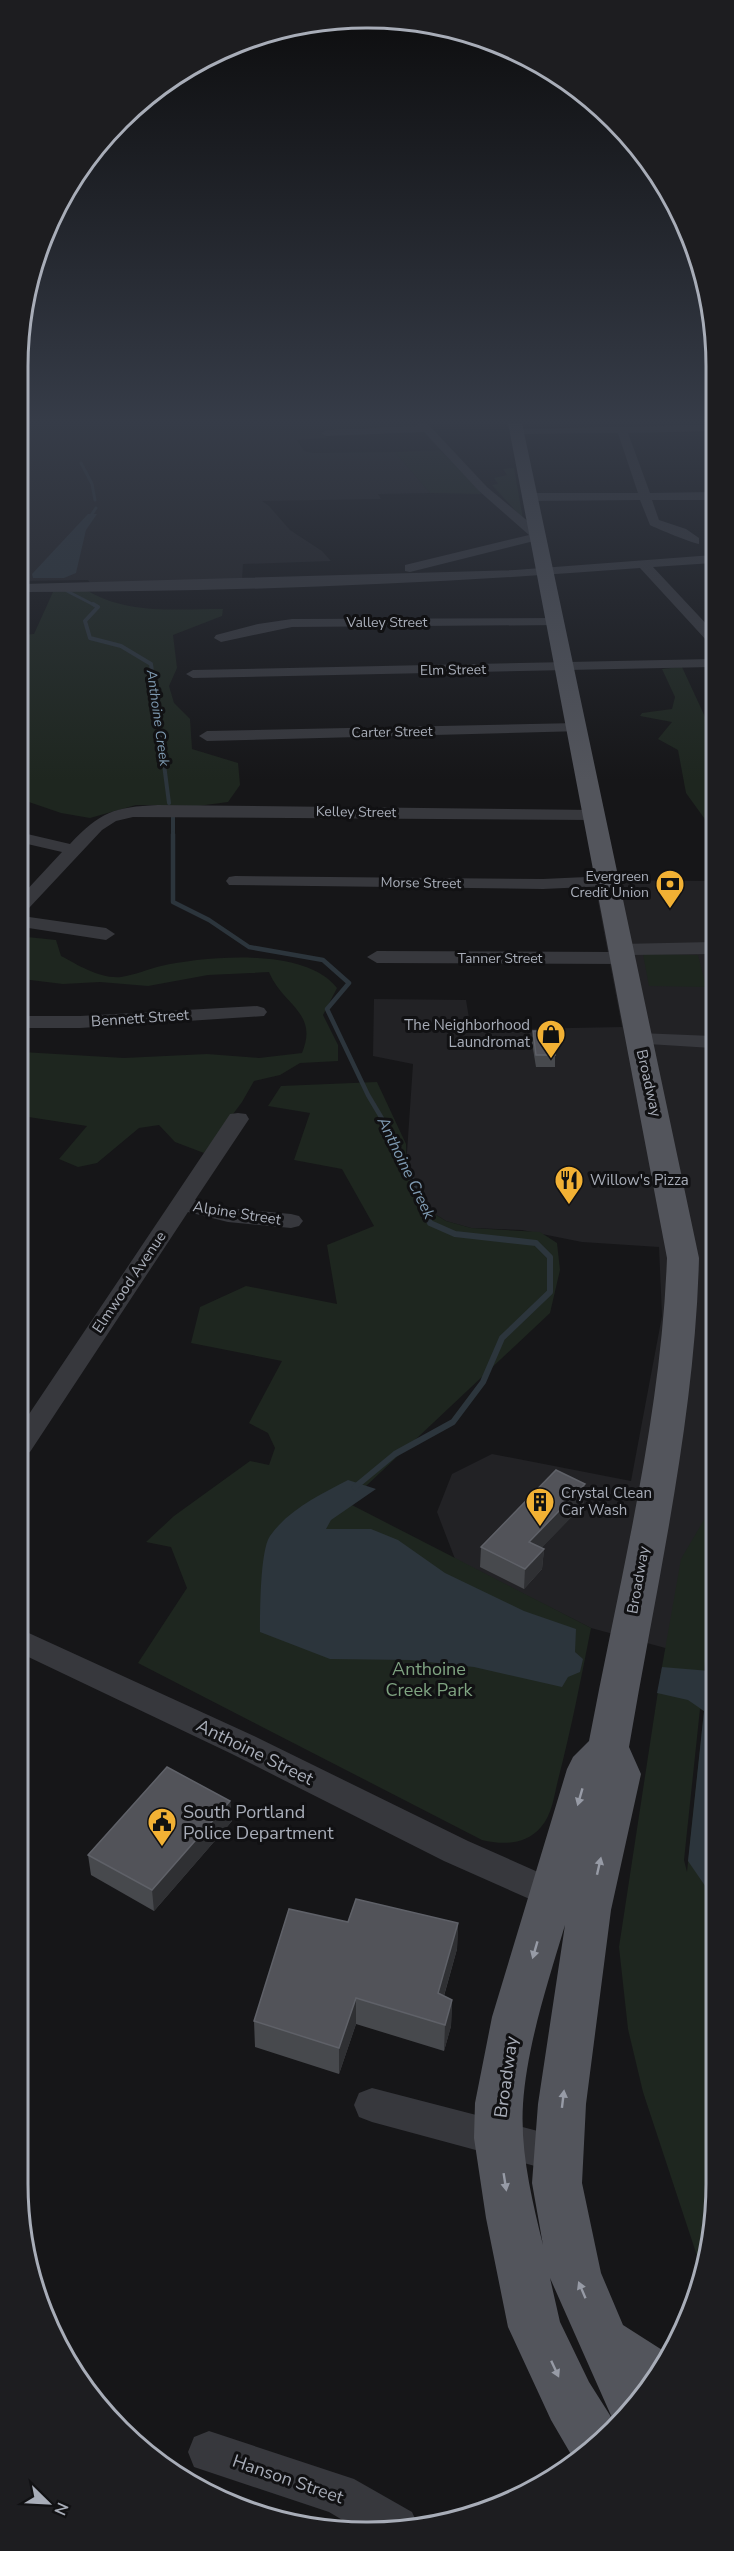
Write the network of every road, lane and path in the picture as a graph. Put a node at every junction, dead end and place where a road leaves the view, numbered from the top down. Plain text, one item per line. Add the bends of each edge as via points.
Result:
1 (514, 542) edge
2 (539, 542) edge
3 (705, 560) edge
4 (643, 564) junction
5 (546, 572) junction
6 (383, 579) junction
7 (29, 588) edge
8 (697, 621) junction
9 (705, 621) edge
10 (555, 622) junction
11 (705, 630) edge
12 (220, 638) dead end
13 (705, 663) edge
14 (565, 666) junction
15 (193, 674) dead end
16 (577, 728) junction
17 (207, 736) dead end
18 (594, 815) junction
19 (29, 839) edge
20 (73, 850) junction
21 (235, 881) dead end
22 (608, 881) junction
23 (29, 897) edge
24 (29, 922) edge
25 (106, 934) dead end
26 (705, 948) edge
27 (622, 954) junction
28 (377, 957) dead end
29 (257, 1012) dead end
30 (29, 1022) edge
31 (639, 1039) junction
32 (705, 1042) edge
33 (238, 1119) dead end
34 (182, 1204) junction
35 (291, 1221) dead end
36 (29, 1434) edge
37 (29, 1644) edge
38 (570, 1902) junction
39 (372, 2105) dead end
40 (499, 2138) junction
41 (557, 2154) junction
42 (603, 2341) junction
43 (648, 2372) edge
44 (630, 2397) edge
45 (591, 2437) edge
46 (210, 2452) dead end
47 (388, 2522) edge

1 - 6 street via 406,569
2 - 5 main road, Broadway
3 - 4 street
4 - 5 street
4 - 8 street
5 - 6 street
5 - 10 main road, Broadway
6 - 7 street
8 - 9 street
8 - 11 street
10 - 12 street, Valley Street via 292,622
10 - 14 main road, Broadway
13 - 14 street, Elm Street
14 - 15 street, Elm Street
14 - 16 main road, Broadway
16 - 17 street, Carter Street
16 - 18 main road, Broadway
18 - 20 street, Kelley Street via 158,810 118,814 96,826
18 - 22 main road, Broadway
19 - 20 street
20 - 23 street
21 - 22 street, Morse Street
22 - 27 main road, Broadway
24 - 25 street
26 - 27 street, Tanner Street
27 - 28 street, Tanner Street
27 - 31 main road, Broadway
29 - 30 street, Bennett Street
31 - 32 street
31 - 38 main road, Broadway via 681,1237 681,1323 660,1463 608,1747 620,1774
33 - 34 street, Elmwood Avenue
34 - 35 street, Alpine Street via 228,1215
34 - 36 street, Elmwood Avenue
37 - 38 street, Anthoine Street
38 -> 40 main road, Broadway via 515,2017 499,2103
41 -> 38 main road, Broadway
39 - 40 street
40 - 41 street
40 -> 45 main road, Broadway via 511,2218 535,2327
42 -> 41 main road, Broadway via 575,2274 561,2212
42 - 43 main road
42 - 44 main road, Broadway
46 - 47 street, Hanson Street via 339,2494

